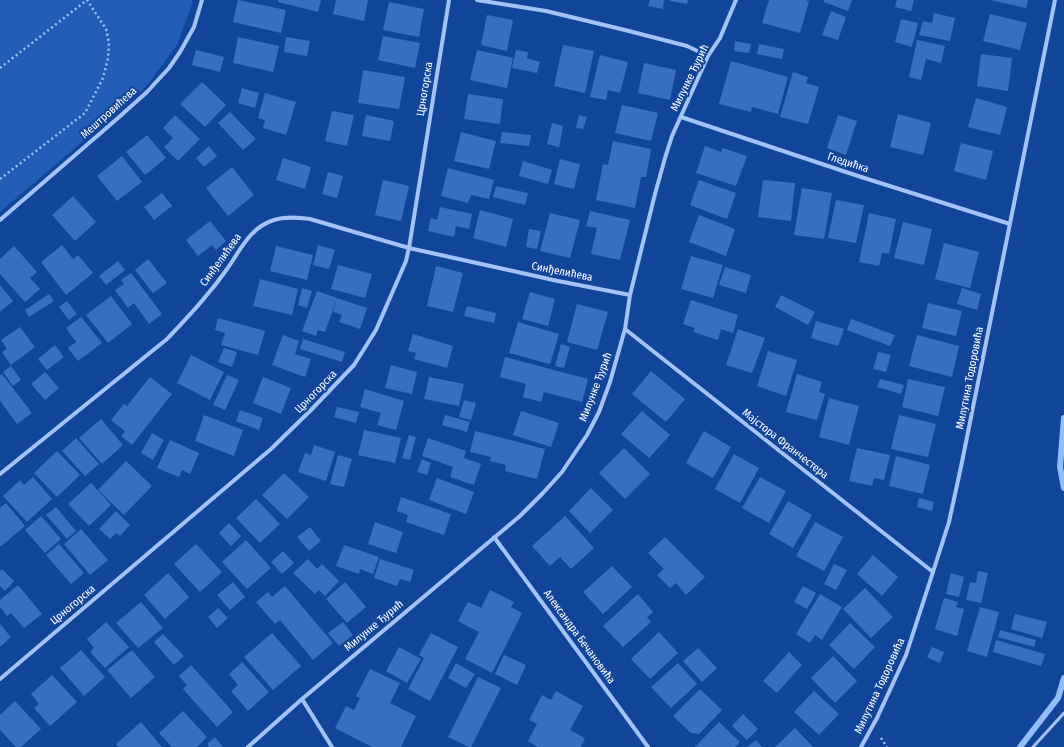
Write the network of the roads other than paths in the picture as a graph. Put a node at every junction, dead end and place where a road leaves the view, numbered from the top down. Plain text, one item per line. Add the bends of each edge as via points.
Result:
1 (202, 0) edge
2 (449, 0) edge
3 (477, 0) edge
4 (736, 0) edge
5 (1056, 0) edge
6 (708, 56) junction
7 (681, 117) junction
8 (0, 220) edge
9 (1010, 224) junction
10 (409, 248) junction
11 (630, 295) junction
12 (625, 329) junction
13 (0, 474) edge
14 (494, 537) junction
15 (933, 572) junction
16 (0, 679) edge
17 (302, 699) junction
18 (1064, 713) edge
19 (248, 747) edge
20 (332, 747) edge
21 (648, 747) edge
22 (861, 747) edge
23 (1033, 747) edge

1 - 8 street, Мештровићева via 194,27 180,52 147,92
2 - 10 street, Црногорска
3 - 6 street via 546,11 625,30 687,46
4 - 6 street, Милунке Ђурић via 720,38
5 - 9 street, Милутина Тодоровића
6 - 7 street, Милунке Ђурић
7 - 9 street, Гледићка
7 - 11 street, Милунке Ђурић via 665,158
9 - 15 street, Милутина Тодоровића via 949,522
10 - 11 street, Синђелићева
10 - 13 street, Синђелићева via 310,219 285,218 263,225 246,240 206,296 166,339
10 - 16 street, Црногорска via 376,330 354,365 271,449
11 - 12 street, Милунке Ђурић
12 - 14 street, Милунке Ђурић via 610,382 587,435 562,472 543,493
12 - 15 street, Мајстора Франчестера
14 - 17 street, Милунке Ђурић
14 - 21 street, Александра Бечановића
15 - 22 street, Милутина Тодоровића via 906,655 878,718
17 - 19 street, Милунке Ђурић
17 - 20 street
18 - 23 lane

